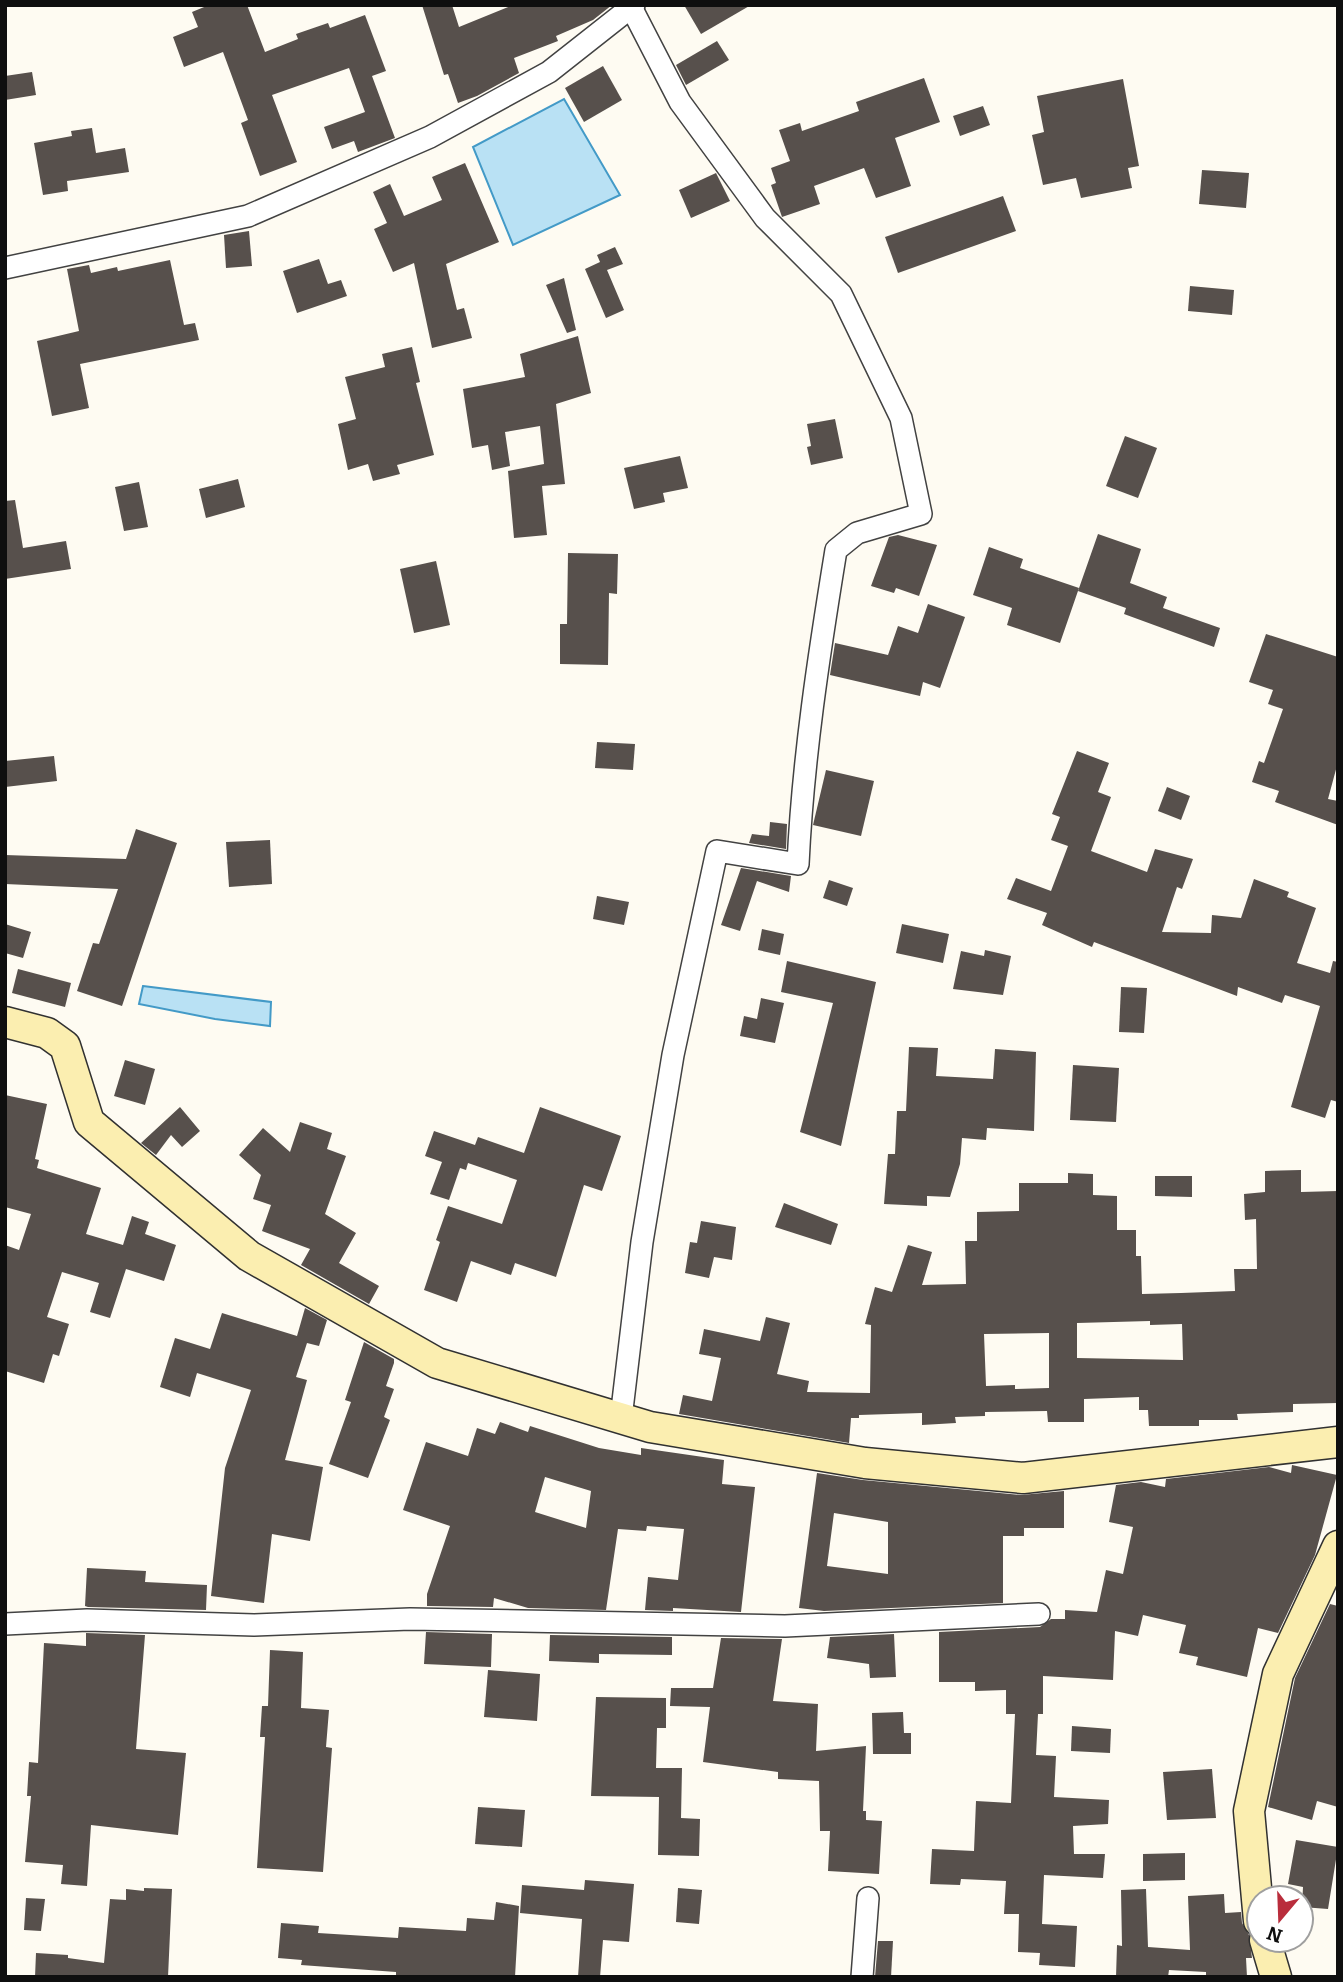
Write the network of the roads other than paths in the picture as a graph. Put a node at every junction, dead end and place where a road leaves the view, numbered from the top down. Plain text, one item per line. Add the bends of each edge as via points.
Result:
1 (632, 6) edge
2 (5, 268) edge
3 (5, 1022) edge
4 (621, 1418) junction
5 (1338, 1442) edge
6 (1338, 1546) edge
7 (1038, 1614) dead end
8 (5, 1624) edge
9 (1256, 1884) edge
10 (868, 1898) dead end
11 (1269, 1954) edge
12 (862, 1977) edge
13 (1276, 1977) edge

1 - 2 street via 549,72 430,137 248,216
1 - 4 street via 680,102 765,218 841,294 901,418 920,514 857,533 836,550 815,684 798,864 717,851 670,1068 642,1242
3 - 4 main road via 59,1039 89,1122 249,1256 437,1363
4 - 5 main road via 650,1427 865,1462 1023,1478
6 - 9 main road via 1278,1674 1249,1811
7 - 8 street via 785,1626 410,1619 254,1625 87,1620
10 - 12 street
11 - 13 main road

